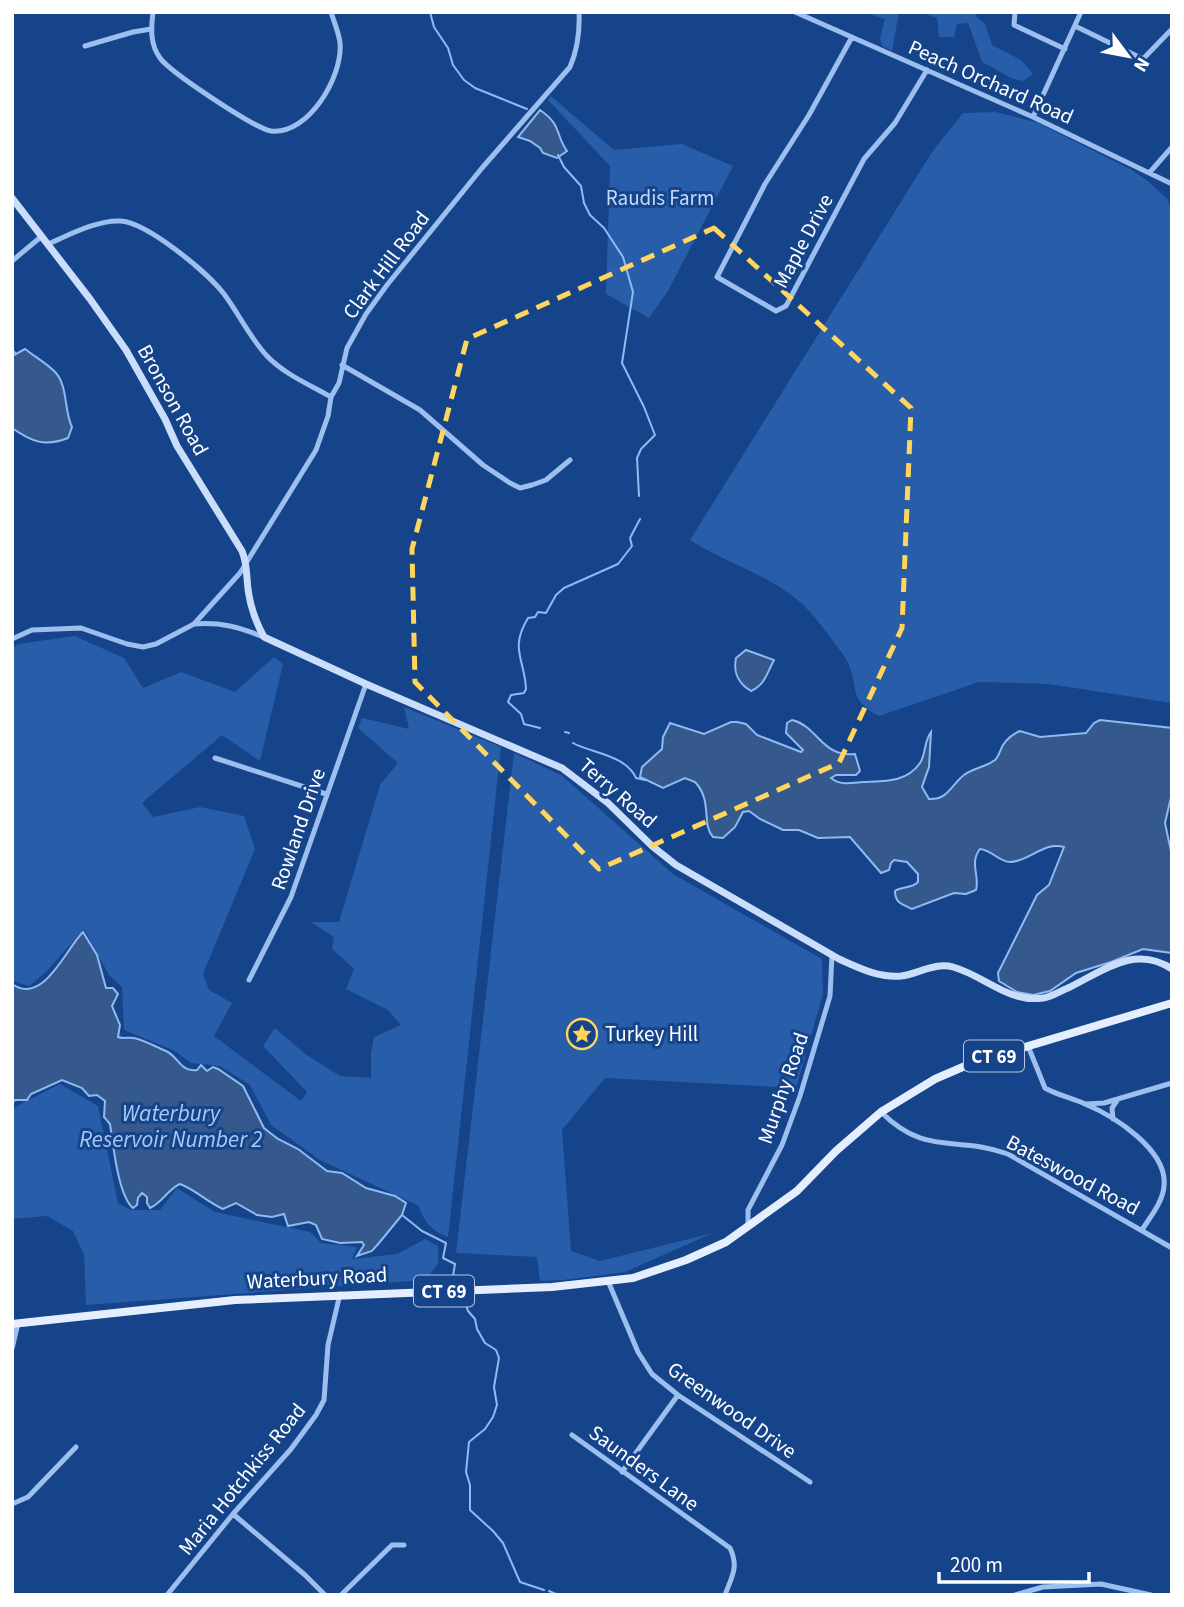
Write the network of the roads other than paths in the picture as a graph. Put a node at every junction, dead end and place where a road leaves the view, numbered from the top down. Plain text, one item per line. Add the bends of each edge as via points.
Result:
1 (153, 12) edge
2 (331, 12) edge
3 (579, 12) edge
4 (795, 12) edge
5 (1015, 12) edge
6 (1081, 12) edge
7 (1075, 26) junction
8 (151, 29) junction
9 (1172, 29) edge
10 (852, 37) junction
11 (85, 46) dead end
12 (1065, 49) junction
13 (927, 70) junction
14 (1033, 117) junction
15 (1172, 147) edge
16 (1150, 172) junction
17 (1172, 184) edge
18 (12, 198) edge
19 (42, 236) junction
20 (48, 244) junction
21 (12, 261) edge
22 (342, 365) junction
23 (331, 397) junction
24 (570, 460) dead end
25 (247, 561) junction
26 (194, 624) junction
27 (264, 637) junction
28 (12, 639) edge
29 (366, 684) junction
30 (215, 758) dead end
31 (326, 794) junction
32 (832, 955) junction
33 (1172, 969) edge
34 (249, 980) dead end
35 (1172, 1003) edge
36 (1028, 1046) junction
37 (1172, 1083) edge
38 (1118, 1099) junction
39 (1086, 1104) junction
40 (881, 1112) junction
41 (1113, 1119) junction
42 (748, 1226) junction
43 (1142, 1230) junction
44 (1172, 1248) edge
45 (608, 1281) junction
46 (340, 1294) junction
47 (15, 1324) edge
48 (12, 1349) edge
49 (678, 1395) junction
50 (572, 1435) dead end
51 (76, 1447) dead end
52 (622, 1472) junction
53 (810, 1482) dead end
54 (12, 1504) edge
55 (233, 1514) junction
56 (404, 1545) dead end
57 (167, 1595) edge
58 (325, 1595) edge
59 (341, 1595) edge
60 (726, 1595) edge
61 (1015, 1595) edge
62 (1151, 1595) edge

1 - 8 street
2 - 8 street via 340,43 334,77 316,108 284,131 269,131 251,123 167,67 153,47
3 - 22 street, Clark Hill Road via 578,41 570,67 387,285 355,333
4 - 10 street, Peach Orchard Road
5 - 12 street via 1014,24
6 - 7 street
7 - 9 street via 1143,59
7 - 12 street
8 - 11 street
10 - 13 street, Peach Orchard Road
10 - 13 street, Maple Drive via 765,184 717,277 776,311 786,306 864,159 895,123
12 - 14 street
13 - 14 street, Peach Orchard Road
14 - 16 street, Peach Orchard Road
15 - 16 street
16 - 17 street, Peach Orchard Road
18 - 19 street, Bronson Road
19 - 20 street, Bronson Road
19 - 21 street
20 - 23 street via 93,227 131,222 212,280 270,359
20 - 25 street, Bronson Road via 126,350 177,446
22 - 23 street, Clark Hill Road
22 - 24 street via 420,410 483,465 520,488 546,480
23 - 25 street, Clark Hill Road via 317,450
25 - 26 street, Clark Hill Road
25 - 27 street, Bronson Road via 255,621
26 - 27 street, Terry Road via 218,622
26 - 28 street via 143,647 81,628 32,630
27 - 29 street, Terry Road
29 - 31 street, Rowland Drive
29 - 32 street, Terry Road via 562,768 676,865
30 - 31 street
31 - 34 street, Rowland Drive via 291,897
32 - 33 street, Terry Road via 865,971 890,976 951,967 1023,999 1046,998 1130,958 1147,957
32 - 42 street, Murphy Road via 830,996 800,1096 782,1145 748,1210
35 - 36 main road, CT 69
36 - 39 street via 1045,1088
36 - 40 main road, CT 69 via 951,1071
37 - 38 street
38 - 39 street
38 - 41 street via 1112,1108
39 - 41 street
40 - 42 main road, Waterbury Road / CT 69 via 797,1191
40 - 43 street, Bateswood Road via 905,1132 929,1142 1008,1154
41 - 43 street via 1147,1146 1164,1176 1160,1201
42 - 45 main road, Waterbury Road / CT 69 via 686,1260 633,1278
43 - 44 street, Bateswood Road
45 - 46 main road, Waterbury Road / CT 69
45 - 49 street, Greenwood Drive via 638,1352 652,1374
46 - 47 main road, Waterbury Road / CT 69 via 235,1300
46 - 55 street, Maria Hotchkiss Road via 328,1345 324,1400 291,1449
47 - 48 street
49 - 52 street
49 - 53 street, Greenwood Drive
50 - 52 street, Saunders Lane
51 - 54 street via 28,1497
52 - 60 street, Saunders Lane via 730,1548 736,1560
55 - 57 street, Maria Hotchkiss Road
55 - 58 street
56 - 59 street via 392,1545
61 - 62 street via 1044,1587 1101,1584

